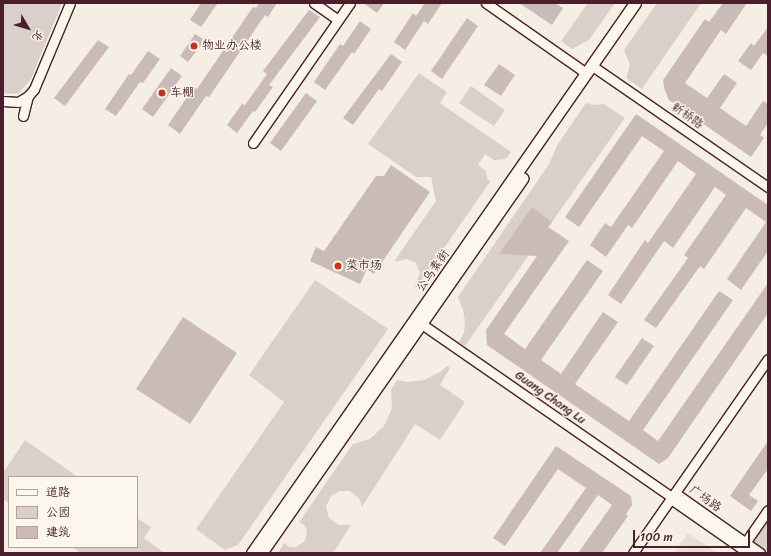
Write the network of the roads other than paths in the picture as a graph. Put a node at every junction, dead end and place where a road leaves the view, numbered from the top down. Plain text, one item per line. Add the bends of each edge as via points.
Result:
1 (70, 3) edge
2 (314, 3) edge
3 (350, 3) edge
4 (486, 3) edge
5 (635, 3) edge
6 (644, 3) edge
7 (338, 20) junction
8 (592, 69) junction
9 (28, 96) junction
10 (3, 102) edge
11 (23, 116) dead end
12 (253, 142) dead end
13 (768, 187) edge
14 (418, 321) junction
15 (768, 359) edge
16 (673, 496) junction
17 (768, 510) edge
18 (745, 543) junction
19 (252, 553) edge
20 (261, 553) edge
21 (633, 553) edge
22 (748, 553) edge
23 (760, 553) edge

1 - 9 street via 39,79
2 - 7 street
3 - 7 street
4 - 8 street, 新桥路
5 - 8 main road, 公乌素街
6 - 8 main road, 公乌素街
7 - 12 street
8 - 13 street, 新桥路
8 - 14 main road, 公乌素街
9 - 10 street via 18,102
9 - 11 street
14 - 16 street, Guang Chang Lu
14 - 19 main road, 公乌素街
14 - 20 main road, 公乌素街
15 - 16 street
16 - 18 street, 广场路
16 - 21 street
16 - 22 street, 广场路
17 - 18 street
18 - 23 street, 广场路

